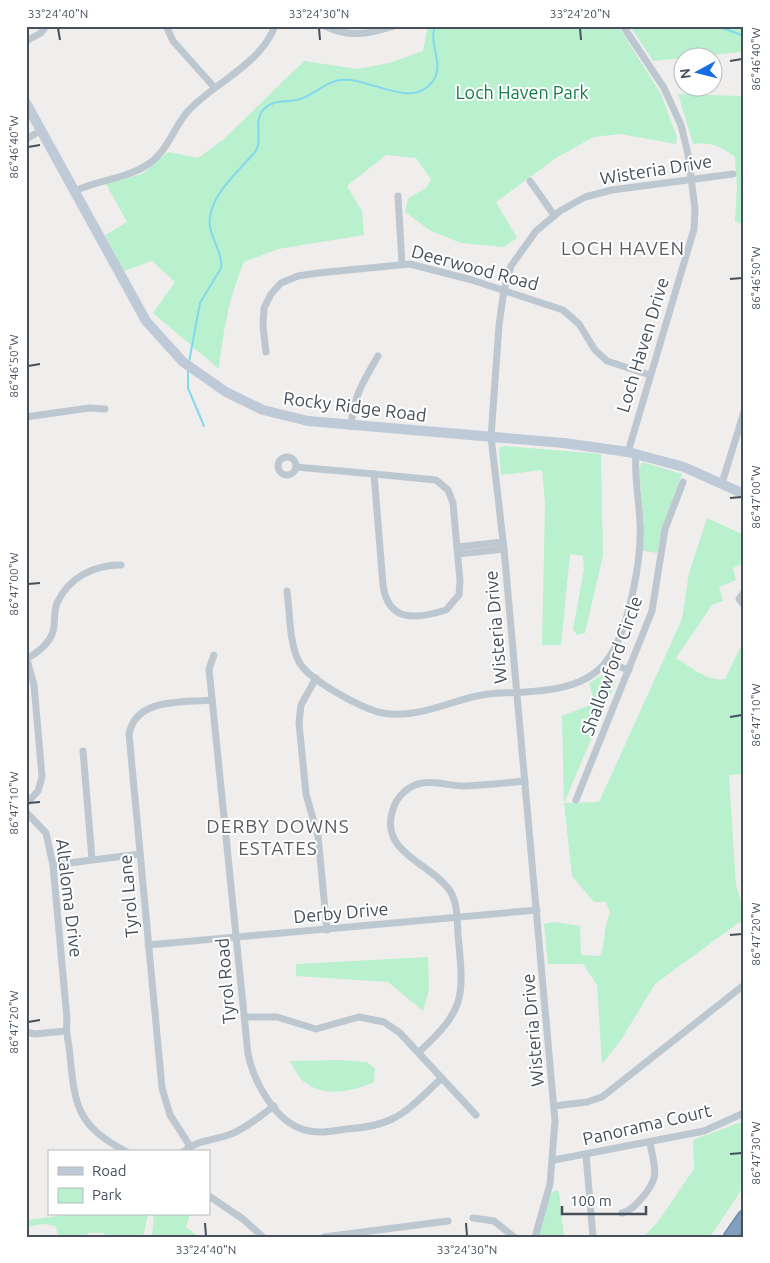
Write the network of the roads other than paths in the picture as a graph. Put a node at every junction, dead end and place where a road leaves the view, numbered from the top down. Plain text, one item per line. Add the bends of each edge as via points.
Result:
1 (46, 26) edge
2 (166, 26) edge
3 (275, 26) edge
4 (325, 26) edge
5 (394, 26) edge
6 (623, 26) edge
7 (26, 41) edge
8 (214, 87) junction
9 (26, 102) edge
10 (42, 130) junction
11 (26, 139) edge
12 (733, 174) dead end
13 (691, 180) junction
14 (530, 181) dead end
15 (75, 191) junction
16 (398, 196) dead end
17 (554, 216) junction
18 (402, 264) junction
19 (504, 290) junction
20 (266, 352) dead end
21 (378, 356) dead end
22 (650, 376) junction
23 (105, 409) dead end
24 (744, 412) edge
25 (26, 417) edge
26 (351, 426) junction
27 (491, 437) junction
28 (632, 453) junction
29 (296, 467) dead end
30 (374, 474) junction
31 (683, 482) dead end
32 (722, 483) junction
33 (744, 494) edge
34 (504, 546) junction
35 (458, 550) junction
36 (121, 565) dead end
37 (287, 591) dead end
38 (744, 592) edge
39 (744, 605) edge
40 (214, 655) dead end
41 (27, 657) edge
42 (606, 662) junction
43 (628, 670) junction
44 (316, 678) junction
45 (517, 692) junction
46 (212, 700) junction
47 (84, 751) dead end
48 (525, 781) junction
49 (576, 800) dead end
50 (26, 804) edge
51 (26, 812) edge
52 (140, 854) junction
53 (92, 859) junction
54 (53, 864) junction
55 (537, 910) junction
56 (457, 917) junction
57 (326, 930) junction
58 (238, 937) junction
59 (148, 945) junction
60 (744, 985) edge
61 (245, 1016) junction
62 (65, 1031) junction
63 (26, 1032) edge
64 (419, 1052) junction
65 (442, 1078) junction
66 (274, 1106) junction
67 (554, 1106) junction
68 (744, 1113) edge
69 (476, 1115) dead end
70 (650, 1143) junction
71 (190, 1146) junction
72 (123, 1150) edge
73 (185, 1150) edge
74 (586, 1155) junction
75 (554, 1160) junction
76 (210, 1197) edge
77 (622, 1213) dead end
78 (744, 1216) edge
79 (473, 1218) dead end
80 (448, 1221) dead end
81 (263, 1237) edge
82 (324, 1237) edge
83 (514, 1237) edge
84 (535, 1237) edge
85 (593, 1237) edge
86 (730, 1237) edge

1 - 7 street via 41,33
2 - 8 street via 174,41
3 - 8 street via 259,51
4 - 5 street via 353,35
6 - 13 street, Loch Haven Drive via 664,88 677,116
8 - 15 street via 185,115 152,161 131,173
9 - 10 main road, Rocky Ridge Road
10 - 11 street
10 - 15 main road, Rocky Ridge Road
12 - 13 street, Wisteria Drive
13 - 17 street, Wisteria Drive via 612,190 585,198
13 - 22 street, Loch Haven Drive via 696,216 694,229
14 - 17 street
15 - 26 main road, Rocky Ridge Road via 141,313 172,351 212,384 252,406 308,421
16 - 18 street
17 - 19 street, Wisteria Drive via 536,230 522,248 511,266
18 - 19 street, Deerwood Road via 430,268
18 - 20 street, Deerwood Road via 298,276 281,283 264,308
19 - 22 street, Deerwood Road via 564,310 607,361
19 - 27 street, Wisteria Drive
21 - 26 street via 358,390
22 - 28 street, Loch Haven Drive
23 - 25 street via 88,408
24 - 32 street
26 - 27 main road, Rocky Ridge Road
27 - 28 main road, Rocky Ridge Road
27 - 34 street, Wisteria Drive
28 - 32 main road, Rocky Ridge Road via 684,467
28 - 42 street, Loch Haven Drive via 640,532 634,586
29 - 30 street
30 - 35 street via 430,479 445,486 453,503
30 - 35 street via 384,594 392,608 409,616 440,612 451,607 460,589
31 - 43 street, Shallowford Circle via 665,529 652,610
32 - 33 main road, Rocky Ridge Road
34 - 35 street
34 - 45 street, Wisteria Drive
36 - 41 street via 94,568 73,582 58,602 49,640 39,651
37 - 44 street via 298,660
38 - 39 street via 739,599
40 - 46 street, Tyrol Road via 210,669
41 - 50 street via 34,685 42,777 38,791
42 - 43 street
42 - 45 street via 589,677 569,686
43 - 49 street, Shallowford Circle
44 - 45 street via 363,707 394,714 424,711 468,697
44 - 57 street via 301,704 299,723 306,794 318,836
45 - 48 street, Wisteria Drive
46 - 52 street, Tyrol Lane via 149,707 140,712 131,724 129,740
46 - 58 street, Tyrol Road
47 - 53 street
48 - 55 street, Wisteria Drive
48 - 56 street via 466,786 420,783 396,801 391,826 397,844 446,886 453,897
51 - 54 street, Altaloma Drive via 46,833
52 - 53 street
52 - 59 street, Tyrol Lane
53 - 54 street
54 - 62 street, Altaloma Drive via 67,1018
55 - 56 street, Derby Drive
55 - 67 street, Wisteria Drive
56 - 57 street, Derby Drive
56 - 64 street via 462,979 460,1000 448,1024
57 - 58 street, Derby Drive
58 - 59 street, Derby Drive
58 - 61 street, Tyrol Road
59 - 71 street, Tyrol Lane via 164,1098 174,1122
60 - 67 street via 602,1097
61 - 64 street via 277,1017 316,1029 354,1018 371,1018 394,1027
61 - 66 street, Tyrol Road via 253,1073
62 - 63 street
62 - 72 street, Altaloma Drive via 78,1106 94,1131
64 - 65 street
65 - 66 street, Tyrol Road via 401,1114 371,1126 307,1131 292,1124
65 - 69 street
66 - 71 street via 232,1134
67 - 75 street, Wisteria Drive
68 - 70 street, Panorama Court via 711,1129
70 - 74 street, Panorama Court
70 - 77 street via 654,1183 634,1207
71 - 73 street
74 - 75 street, Panorama Court
74 - 85 street
75 - 84 street, Wisteria Drive
76 - 81 street
78 - 86 highway
79 - 83 street via 494,1221
80 - 82 street

